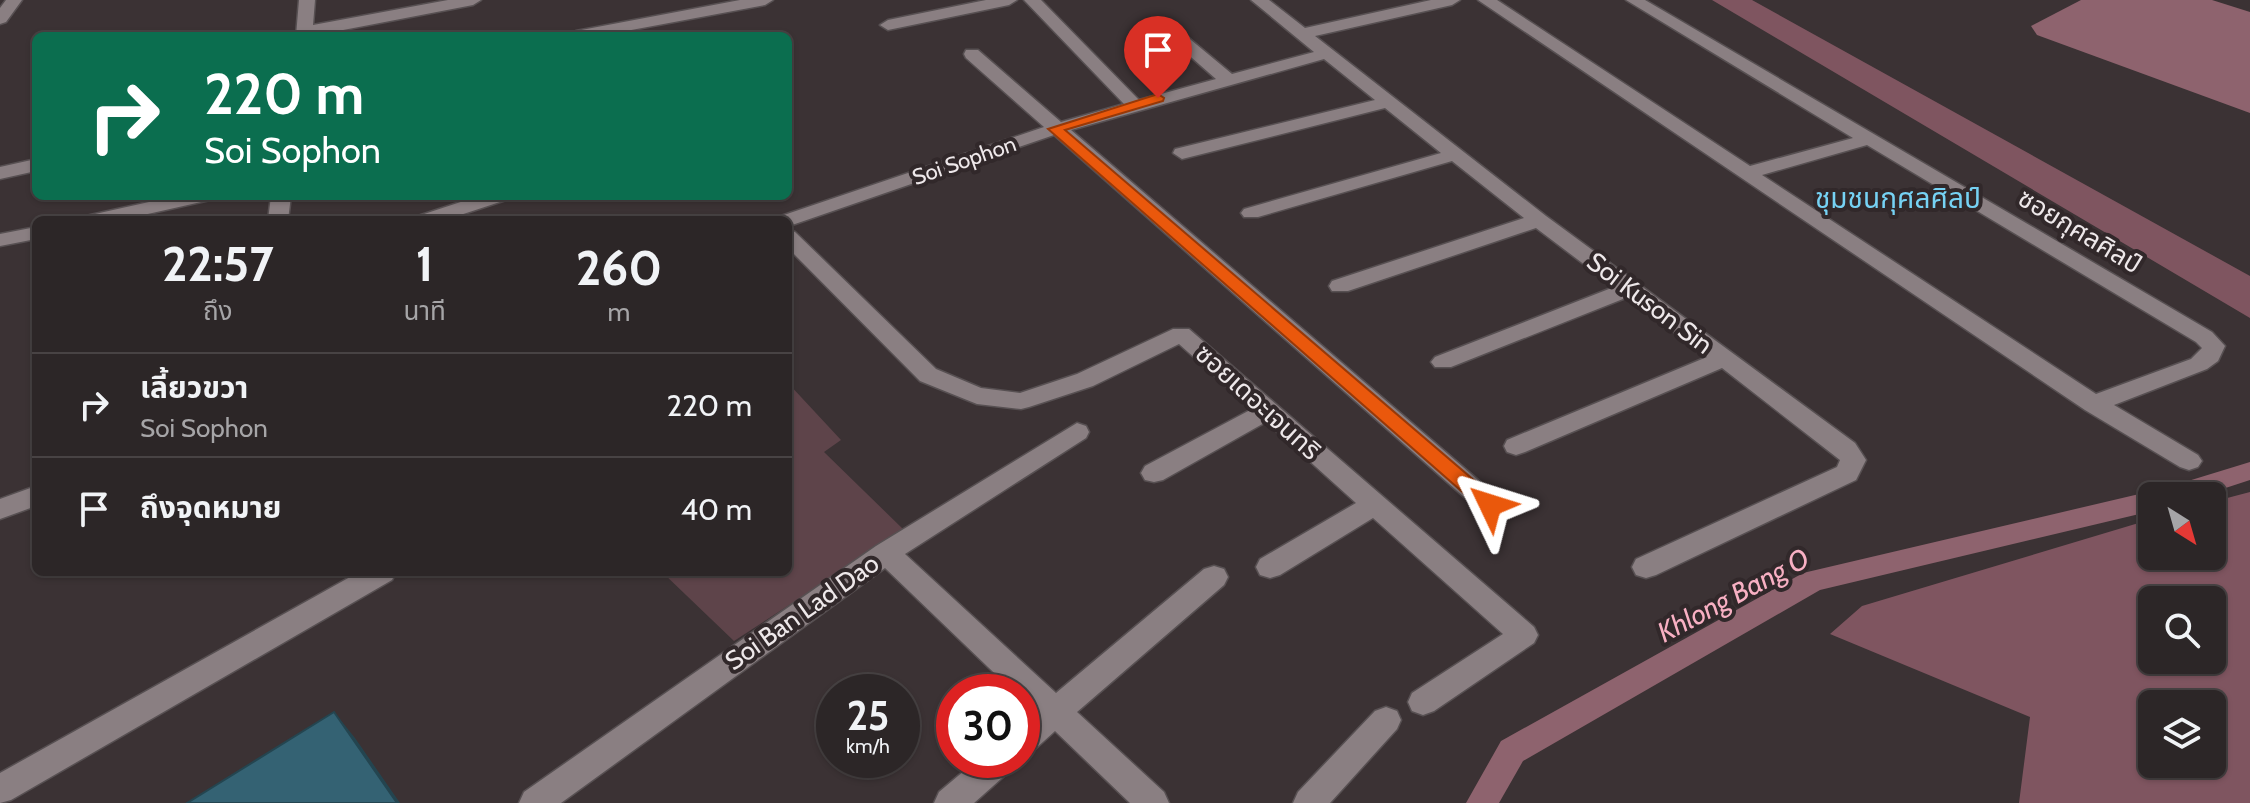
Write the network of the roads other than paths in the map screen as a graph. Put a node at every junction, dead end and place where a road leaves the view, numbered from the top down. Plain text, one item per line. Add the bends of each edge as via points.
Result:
1 (14, 0) edge
2 (307, 0) edge
3 (473, 0) edge
4 (765, 0) edge
5 (919, 0) edge
6 (1009, 0) edge
7 (1032, 0) edge
8 (1259, 0) edge
9 (1452, 0) edge
10 (1486, 0) edge
11 (1634, 0) edge
12 (932, 15) junction
13 (0, 19) edge
14 (888, 25) dead end
15 (304, 32) edge
16 (309, 32) edge
17 (618, 32) edge
18 (1173, 33) dead end
19 (1300, 34) junction
20 (1328, 53) junction
21 (972, 54) dead end
22 (1228, 80) junction
23 (1391, 101) junction
24 (1134, 105) junction
25 (1055, 129) junction
26 (1869, 139) junction
27 (1182, 153) dead end
28 (1457, 154) junction
29 (32, 166) edge
30 (0, 173) edge
31 (1747, 173) junction
32 (185, 200) edge
33 (487, 200) edge
34 (1251, 213) dead end
35 (111, 216) edge
36 (437, 216) edge
37 (792, 219) edge
38 (1539, 220) junction
39 (32, 234) edge
40 (0, 240) edge
41 (792, 240) edge
42 (1340, 286) dead end
43 (1631, 288) junction
44 (1724, 359) junction
45 (1443, 362) dead end
46 (2094, 404) junction
47 (1268, 411) junction
48 (1077, 432) dead end
49 (1516, 446) dead end
50 (2189, 461) dead end
51 (1154, 473) dead end
52 (32, 497) edge
53 (1374, 505) junction
54 (1490, 505) dead end
55 (0, 509) edge
56 (886, 553) junction
57 (1270, 567) dead end
58 (1646, 567) dead end
59 (375, 576) edge
60 (1214, 577) dead end
61 (1423, 702) dead end
62 (1055, 713) junction
63 (1386, 720) dead end
64 (1040, 726) edge
65 (979, 778) edge
66 (0, 790) edge
67 (535, 803) edge
68 (950, 803) edge
69 (1153, 803) edge
70 (1309, 803) edge

1 - 13 street
2 - 15 street
3 - 16 street
4 - 17 street
5 - 12 street
6 - 12 street
7 - 24 street
8 - 19 street, Soi Kuson Sin
9 - 19 street
10 - 31 street
11 - 26 street, ซอยกุศลศิลป์
12 - 14 street
18 - 22 street
19 - 20 street, Soi Kuson Sin
20 - 22 street, Soi Sophon
20 - 23 street, Soi Kuson Sin
21 - 25 street
22 - 24 street, Soi Sophon
23 - 27 street
23 - 28 street, Soi Kuson Sin
24 - 25 street, Soi Sophon
25 - 37 street, Soi Sophon
25 - 54 street
26 - 31 street
26 - 46 street, ซอยกุศลศิลป์ via 2214,346 2199,364
28 - 34 street
28 - 38 street, Soi Kuson Sin
29 - 30 street
31 - 46 street
32 - 35 street
33 - 36 street
38 - 42 street
38 - 43 street, Soi Kuson Sin
39 - 40 street
41 - 47 street, ซอยเดอะเจนทริ via 928,375 977,396 1021,401 1085,380 1181,334
43 - 44 street, Soi Kuson Sin
43 - 45 street
44 - 49 street
44 - 58 street, Soi Kuson Sin via 1846,449 1853,460 1847,473
46 - 50 street
47 - 51 street
47 - 53 street, ซอยเดอะเจนทริ
48 - 56 street, Soi Ban Lad Dao
52 - 55 street
53 - 57 street
53 - 61 street, ซอยเดอะเจนทริ via 1524,635
56 - 62 street
56 - 67 street, Soi Ban Lad Dao
59 - 66 street
60 - 62 street
62 - 64 street
62 - 69 street
63 - 70 street
65 - 68 street

